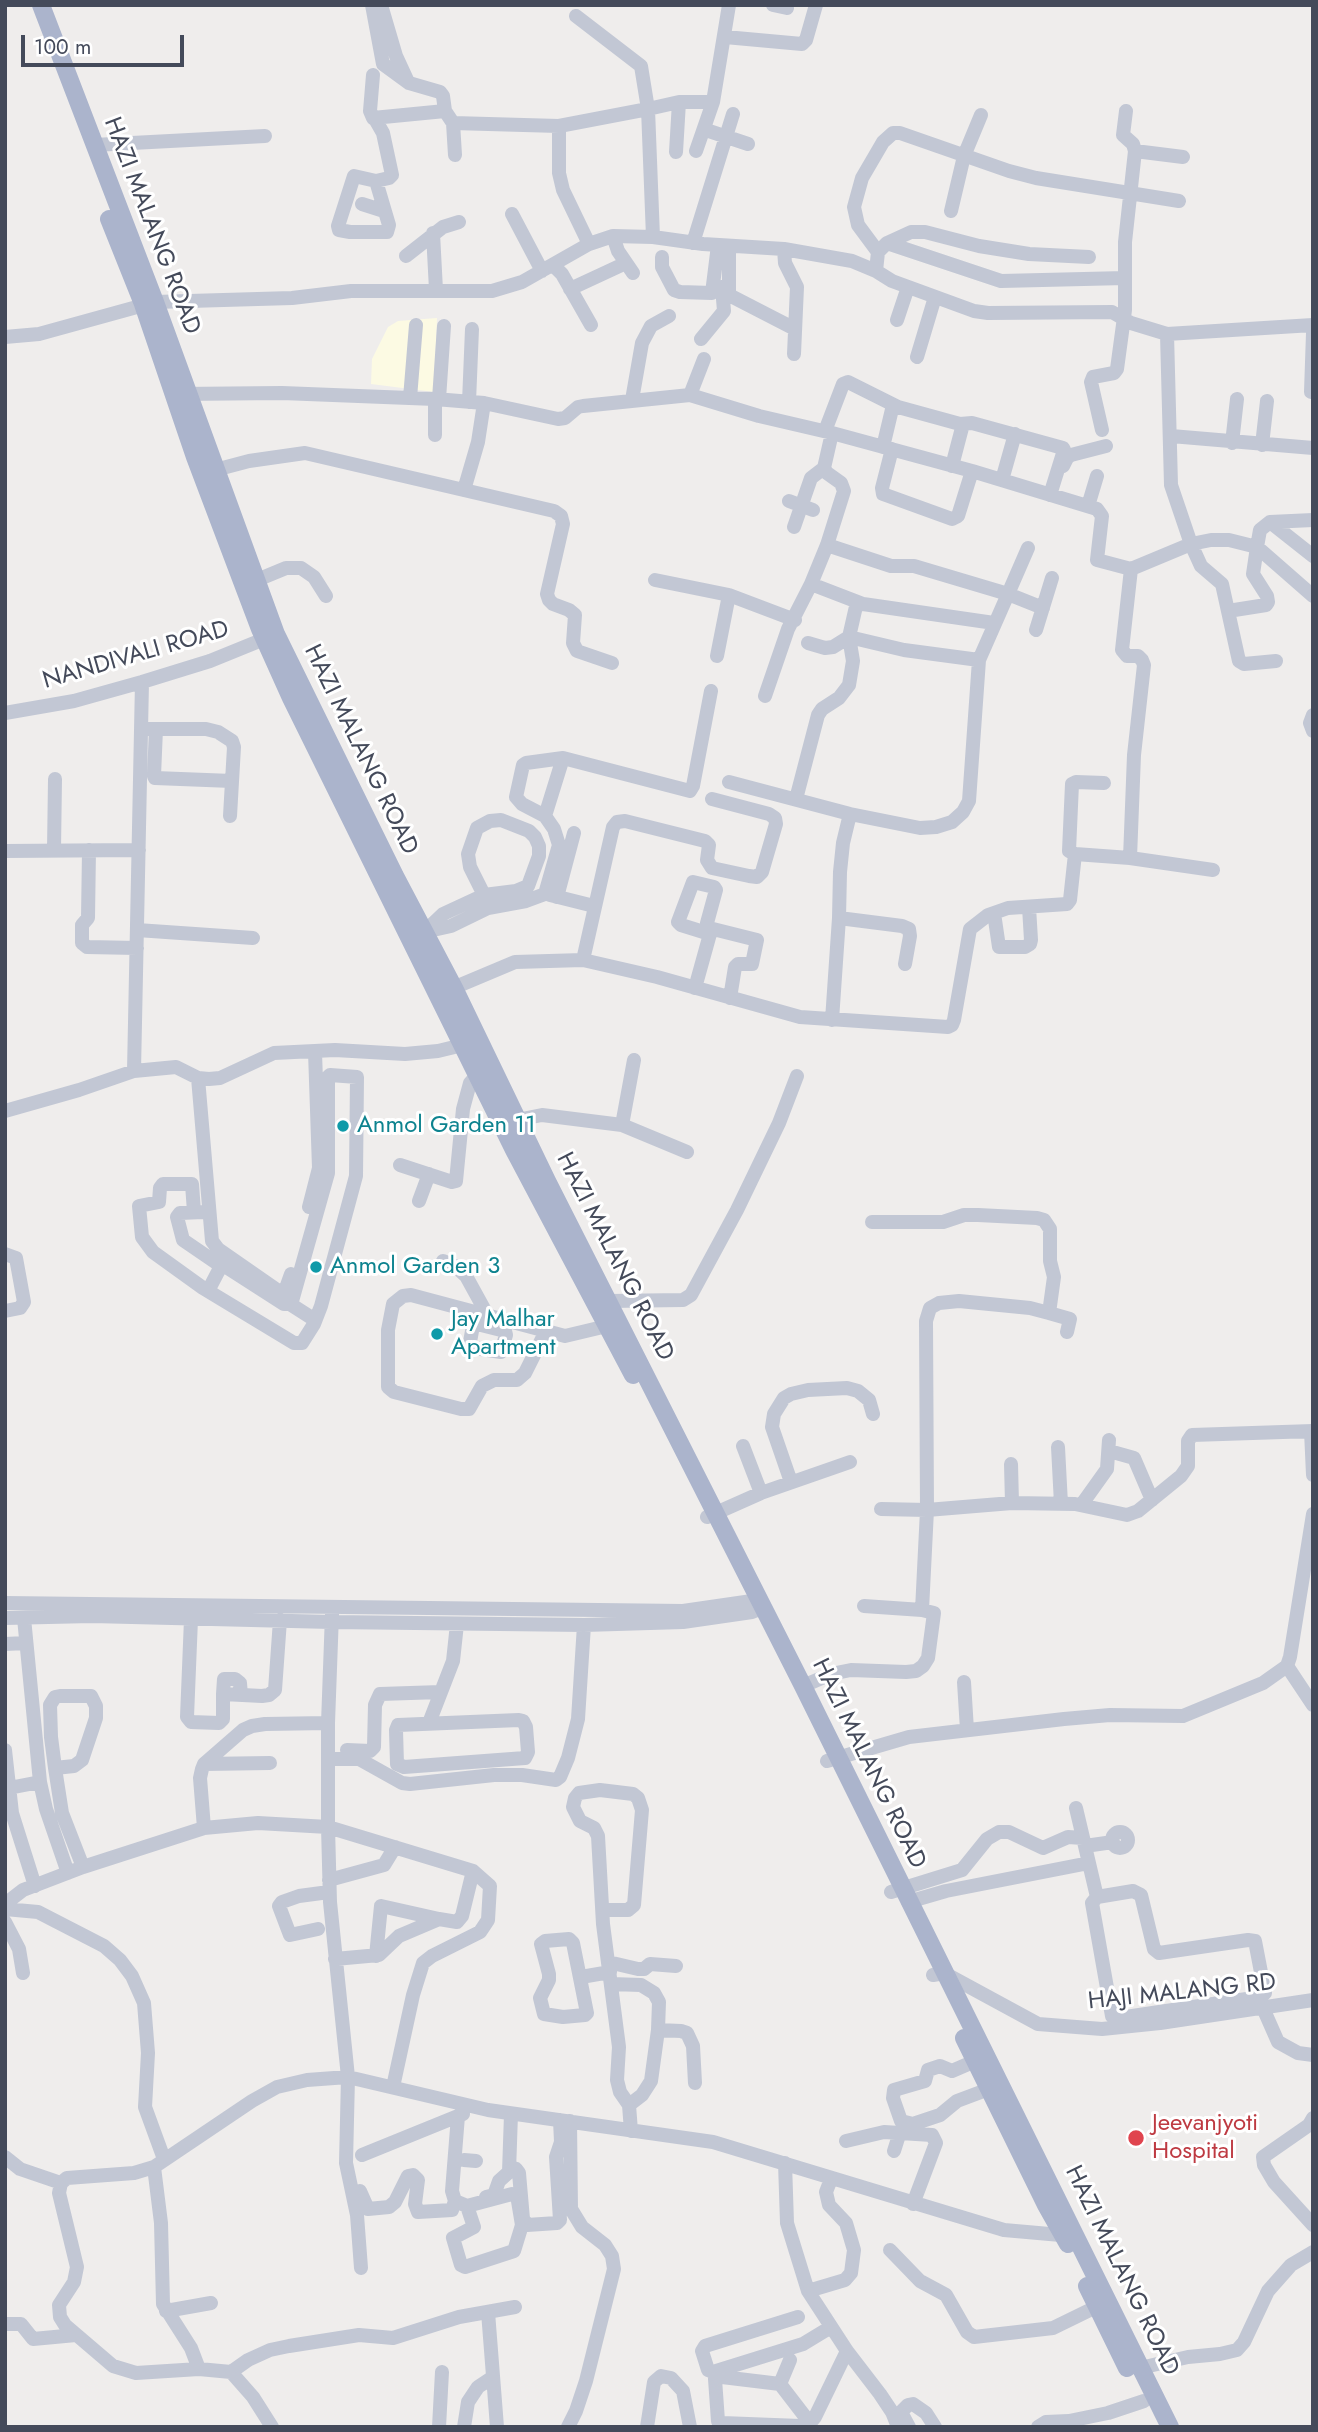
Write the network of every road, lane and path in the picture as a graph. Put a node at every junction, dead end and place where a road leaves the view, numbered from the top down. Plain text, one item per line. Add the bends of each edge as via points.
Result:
1 (30, 5) edge
2 (41, 5) edge
3 (372, 5) edge
4 (381, 5) edge
5 (729, 5) edge
6 (816, 5) edge
7 (576, 16) dead end
8 (725, 37) junction
9 (373, 75) dead end
10 (409, 83) junction
11 (679, 102) junction
12 (713, 103) junction
13 (648, 109) junction
14 (1126, 111) dead end
15 (733, 114) dead end
16 (981, 115) dead end
17 (449, 117) junction
18 (375, 119) junction
19 (559, 126) junction
20 (709, 131) dead end
21 (265, 136) dead end
22 (726, 136) junction
23 (748, 144) dead end
24 (94, 145) junction
25 (696, 151) dead end
26 (1135, 151) junction
27 (676, 152) dead end
28 (455, 155) dead end
29 (964, 156) junction
30 (1184, 157) dead end
31 (376, 181) junction
32 (1131, 193) junction
33 (1179, 201) dead end
34 (362, 204) dead end
35 (384, 211) junction
36 (951, 211) dead end
37 (512, 214) dead end
38 (459, 222) dead end
39 (433, 233) junction
40 (613, 236) junction
41 (653, 237) junction
42 (693, 243) junction
43 (589, 244) junction
44 (723, 245) junction
45 (883, 247) junction
46 (784, 249) junction
47 (406, 256) dead end
48 (662, 257) dead end
49 (1089, 257) dead end
50 (548, 268) junction
51 (876, 271) junction
52 (1125, 278) junction
53 (908, 287) junction
54 (570, 289) junction
55 (436, 290) junction
56 (935, 297) junction
57 (149, 303) junction
58 (669, 316) dead end
59 (1123, 318) junction
60 (897, 320) dead end
61 (416, 325) dead end
62 (591, 325) dead end
63 (1313, 325) edge
64 (444, 326) dead end
65 (795, 328) junction
66 (472, 330) dead end
67 (1313, 333) edge
68 (1167, 334) junction
69 (5, 337) edge
70 (701, 339) dead end
71 (794, 354) dead end
72 (917, 357) dead end
73 (704, 359) dead end
74 (1311, 392) edge
75 (181, 394) junction
76 (690, 395) junction
77 (410, 398) junction
78 (437, 399) junction
79 (1237, 399) dead end
80 (632, 400) junction
81 (1267, 401) dead end
82 (476, 403) junction
83 (893, 405) junction
84 (963, 425) junction
85 (1102, 430) dead end
86 (828, 432) junction
87 (1015, 433) junction
88 (435, 435) dead end
89 (1171, 436) junction
90 (1232, 443) junction
91 (1262, 445) junction
92 (1106, 446) dead end
93 (888, 448) junction
94 (1313, 448) edge
95 (952, 466) junction
96 (824, 468) junction
97 (215, 470) junction
98 (972, 471) junction
99 (1095, 476) dead end
100 (1002, 480) junction
101 (464, 490) junction
102 (1052, 495) junction
103 (1088, 506) junction
104 (1313, 520) edge
105 (1270, 522) junction
106 (794, 527) dead end
107 (1191, 544) junction
108 (827, 545) junction
109 (1256, 547) junction
110 (1028, 548) dead end
111 (1313, 556) edge
112 (1131, 569) junction
113 (1052, 578) dead end
114 (257, 580) junction
115 (654, 580) dead end
116 (811, 584) junction
117 (1008, 594) junction
118 (729, 595) junction
119 (326, 596) dead end
120 (1313, 596) edge
121 (858, 602) junction
122 (1043, 608) junction
123 (1228, 611) junction
124 (795, 620) junction
125 (994, 623) junction
126 (1036, 630) dead end
127 (270, 637) junction
128 (849, 638) junction
129 (808, 643) dead end
130 (717, 656) dead end
131 (979, 660) junction
132 (1276, 661) dead end
133 (612, 663) dead end
134 (142, 682) junction
135 (711, 691) dead end
136 (765, 696) dead end
137 (5, 713) edge
138 (1313, 715) edge
139 (148, 729) junction
140 (1313, 731) edge
141 (563, 758) junction
142 (55, 779) dead end
143 (233, 781) junction
144 (729, 782) dead end
145 (1104, 783) dead end
146 (712, 799) dead end
147 (796, 799) junction
148 (850, 814) junction
149 (230, 816) dead end
150 (545, 816) junction
151 (574, 833) dead end
152 (28, 840) dead end
153 (54, 846) junction
154 (89, 850) junction
155 (139, 850) junction
156 (5, 851) edge
157 (1075, 855) junction
158 (1130, 858) junction
159 (1213, 870) dead end
160 (484, 895) junction
161 (551, 895) junction
162 (449, 905) dead end
163 (594, 906) junction
164 (1029, 907) junction
165 (995, 913) junction
166 (839, 918) junction
167 (137, 930) junction
168 (417, 931) junction
169 (253, 938) dead end
170 (136, 948) junction
171 (583, 960) junction
172 (905, 964) dead end
173 (695, 988) junction
174 (446, 991) junction
175 (730, 998) junction
176 (832, 1020) junction
177 (471, 1043) junction
178 (315, 1052) junction
179 (634, 1060) dead end
180 (134, 1071) junction
181 (478, 1074) junction
182 (797, 1076) dead end
183 (198, 1078) junction
184 (323, 1102) junction
185 (5, 1111) edge
186 (517, 1120) junction
187 (622, 1125) junction
188 (687, 1152) dead end
189 (400, 1164) dead end
190 (429, 1174) junction
191 (419, 1201) dead end
192 (201, 1212) junction
193 (872, 1222) dead end
194 (182, 1238) junction
195 (212, 1241) junction
196 (5, 1254) edge
197 (443, 1261) dead end
198 (228, 1268) dead end
199 (244, 1273) junction
200 (208, 1291) junction
201 (285, 1291) junction
202 (604, 1305) junction
203 (5, 1311) edge
204 (1049, 1313) junction
205 (479, 1317) junction
206 (315, 1320) junction
207 (607, 1326) junction
208 (546, 1331) junction
209 (1067, 1332) dead end
210 (873, 1414) dead end
211 (1312, 1431) edge
212 (743, 1446) dead end
213 (1058, 1447) dead end
214 (850, 1462) dead end
215 (1011, 1464) dead end
216 (1313, 1475) edge
217 (791, 1482) junction
218 (761, 1493) junction
219 (1152, 1500) junction
220 (1012, 1503) junction
221 (1061, 1503) junction
222 (1082, 1504) junction
223 (881, 1509) dead end
224 (927, 1510) junction
225 (1313, 1514) edge
226 (711, 1515) junction
227 (5, 1603) edge
228 (755, 1605) junction
229 (864, 1606) dead end
230 (332, 1607) junction
231 (922, 1610) junction
232 (5, 1618) edge
233 (24, 1618) junction
234 (191, 1619) junction
235 (281, 1620) junction
236 (331, 1622) junction
237 (457, 1624) junction
238 (584, 1625) junction
239 (26, 1643) junction
240 (5, 1644) edge
241 (1287, 1666) junction
242 (964, 1682) dead end
243 (803, 1686) junction
244 (441, 1692) junction
245 (1313, 1705) edge
246 (328, 1723) junction
247 (429, 1723) junction
248 (967, 1730) junction
249 (5, 1750) edge
250 (344, 1750) dead end
251 (832, 1758) junction
252 (328, 1759) junction
253 (270, 1763) dead end
254 (204, 1764) junction
255 (55, 1768) junction
256 (40, 1782) junction
257 (9, 1788) junction
258 (1076, 1808) dead end
259 (328, 1827) junction
260 (204, 1828) junction
261 (1084, 1842) junction
262 (1113, 1842) dead end
263 (395, 1847) junction
264 (1089, 1863) junction
265 (83, 1867) junction
266 (472, 1871) junction
267 (68, 1873) junction
268 (35, 1886) junction
269 (329, 1886) junction
270 (900, 1894) junction
271 (1097, 1897) junction
272 (5, 1903) edge
273 (5, 1909) edge
274 (603, 1910) junction
275 (439, 1919) junction
276 (5, 1922) edge
277 (318, 1929) dead end
278 (376, 1956) junction
279 (335, 1959) junction
280 (676, 1966) dead end
281 (610, 1972) junction
282 (23, 1973) dead end
283 (581, 1977) junction
284 (942, 1982) junction
285 (1313, 2000) edge
286 (1263, 2008) junction
287 (658, 2030) junction
288 (1313, 2055) edge
289 (975, 2061) junction
290 (348, 2077) junction
291 (695, 2083) dead end
292 (393, 2087) junction
293 (989, 2089) junction
294 (629, 2105) junction
295 (477, 2108) junction
296 (510, 2114) junction
297 (458, 2116) junction
298 (1313, 2118) edge
299 (565, 2120) junction
300 (628, 2130) junction
301 (900, 2132) junction
302 (464, 2133) dead end
303 (846, 2141) dead end
304 (894, 2151) dead end
305 (362, 2155) dead end
306 (5, 2157) edge
307 (159, 2163) junction
308 (785, 2163) junction
309 (509, 2172) junction
310 (1039, 2174) junction
311 (831, 2179) junction
312 (61, 2183) junction
313 (352, 2192) junction
314 (461, 2204) junction
315 (913, 2204) junction
316 (1313, 2225) edge
317 (1071, 2236) junction
318 (890, 2250) dead end
319 (1313, 2252) edge
320 (361, 2268) dead end
321 (808, 2291) junction
322 (211, 2303) dead end
323 (515, 2306) dead end
324 (1096, 2307) junction
325 (182, 2308) junction
326 (166, 2311) junction
327 (488, 2312) junction
328 (799, 2317) dead end
329 (5, 2324) edge
330 (831, 2327) junction
331 (76, 2335) junction
332 (201, 2348) dead end
333 (848, 2351) junction
334 (790, 2360) dead end
335 (1140, 2368) junction
336 (199, 2369) junction
337 (231, 2372) junction
338 (442, 2372) dead end
339 (493, 2377) junction
340 (780, 2384) junction
341 (1144, 2401) junction
342 (468, 2402) junction
343 (810, 2423) junction
344 (272, 2427) edge
345 (439, 2427) edge
346 (464, 2427) edge
347 (489, 2427) edge
348 (497, 2427) edge
349 (568, 2427) edge
350 (647, 2427) edge
351 (690, 2427) edge
352 (898, 2427) edge
353 (909, 2427) edge
354 (935, 2427) edge
355 (1038, 2427) edge
356 (1157, 2427) edge
357 (1170, 2427) edge

1 - 57 main road, HAZI MALANG ROAD via 118,246
2 - 24 main road, HAZI MALANG ROAD
3 - 10 street via 383,64
4 - 10 street
5 - 8 street
6 - 8 street via 802,44
7 - 13 street via 641,66
8 - 12 street
9 - 18 street via 370,111
10 - 17 street via 440,92
11 - 12 street
11 - 13 street
11 - 27 street
12 - 25 street
13 - 19 street
13 - 41 street
14 - 26 street via 1123,135
15 - 22 street
16 - 29 street
17 - 18 street
17 - 19 street
17 - 28 street
18 - 31 street via 392,170 389,178
19 - 43 street via 559,173
20 - 22 street
21 - 24 street
22 - 23 street
22 - 42 street
24 - 57 main road, HAZI MALANG ROAD
26 - 30 street
26 - 32 street
29 - 32 street via 1036,178
29 - 36 street
29 - 45 street via 900,133 883,142 862,178 854,207 858,225
31 - 35 street
31 - 35 street via 354,176 338,229 385,233 389,228
32 - 33 street
32 - 52 street
34 - 35 street
37 - 50 street
38 - 39 street
39 - 47 street
39 - 55 street
40 - 41 street
40 - 43 street
40 - 54 street via 629,268
41 - 42 street
42 - 44 street
43 - 50 street
44 - 46 street
44 - 48 street via 712,293 674,290
44 - 65 street via 729,295
44 - 70 street via 725,307
45 - 49 street via 911,232 925,232 1029,254
45 - 51 street
45 - 52 street via 1001,281
46 - 51 street via 852,261
46 - 65 street via 785,263 797,287
50 - 54 street
50 - 55 street via 492,291
51 - 53 street
52 - 59 street
53 - 56 street
53 - 60 street
54 - 62 street
55 - 57 street
56 - 59 street via 988,313 1112,312
56 - 72 street
57 - 69 street via 50,332
57 - 75 main road, HAZI MALANG ROAD
58 - 80 street via 651,326 642,343
59 - 68 street
59 - 85 street via 1116,372 1093,377 1091,382
61 - 77 street
63 - 68 street
64 - 78 street
65 - 71 street
66 - 82 street
67 - 74 street
68 - 89 street
73 - 76 street
75 - 77 street
75 - 97 main road, HAZI MALANG ROAD
75 - 127 main road, HAZI MALANG ROAD via 195,457
76 - 80 street
76 - 86 street
77 - 78 street
78 - 82 street
78 - 88 street
79 - 90 street
80 - 82 street via 578,407 558,419
81 - 91 street
82 - 101 street via 478,442
83 - 84 street
83 - 86 street via 846,382
83 - 93 street
84 - 87 street
84 - 95 street
86 - 93 street
86 - 96 street
87 - 100 street
87 - 102 street via 1064,448
89 - 90 street
89 - 107 street via 1171,485
90 - 91 street
91 - 94 street
92 - 102 street via 1066,458
93 - 95 street
93 - 98 street via 883,494 952,519 958,516
95 - 98 street
96 - 106 street via 811,478
96 - 108 street via 844,491
97 - 101 street via 305,453
97 - 114 main road, HAZI MALANG ROAD
98 - 100 street
99 - 103 street
100 - 102 street
101 - 133 street via 561,516 548,600 575,615 573,643 577,651
102 - 103 street
103 - 112 street via 1102,516 1097,560
104 - 105 street
105 - 109 street via 1260,530
105 - 111 street
107 - 109 street via 1229,540
107 - 112 street
107 - 123 street via 1201,566 1222,584
108 - 116 street
108 - 117 street via 891,566 914,566
109 - 120 street
109 - 123 street via 1253,574 1268,602
110 - 117 street
112 - 158 street via 1122,650 1127,656 1138,656 1144,665
113 - 122 street
114 - 119 street via 286,568 301,568 314,577
114 - 127 main road, HAZI MALANG ROAD
115 - 118 street
116 - 121 street
116 - 124 street
117 - 122 street
117 - 125 street
118 - 124 street
118 - 130 street
121 - 125 street
121 - 128 street
122 - 126 street
123 - 132 street via 1239,661
124 - 136 street
125 - 131 street
127 - 134 street, NANDIVALI ROAD
127 - 168 main road, HAZI MALANG ROAD
128 - 129 street via 825,648
128 - 131 street
128 - 147 street via 853,661 849,685 818,715
131 - 148 street via 969,801 963,812 951,822 920,828
134 - 137 street, NANDIVALI ROAD via 74,701
134 - 139 street
135 - 141 street via 690,791
138 - 140 street
139 - 143 street via 206,729 227,737 234,747
139 - 143 street via 155,778
139 - 155 street
141 - 150 street
141 - 150 street via 526,763 521,769 518,800
142 - 153 street
143 - 149 street
144 - 147 street
145 - 157 street via 1072,784 1069,848
146 - 163 street via 775,818 757,877 712,868 705,841 617,822
147 - 148 street
148 - 166 street via 843,844
150 - 161 street via 559,845
151 - 161 street
152 - 153 street
153 - 154 street
153 - 156 street
154 - 155 street
154 - 170 street via 88,918 82,925 82,943 87,947
155 - 167 street
157 - 158 street
157 - 164 street via 1069,902
158 - 159 street
160 - 160 street via 528,886 539,856 536,837 529,831 501,820 477,828 468,854
160 - 168 street
161 - 163 street
161 - 168 street via 488,908 451,926
162 - 168 street
163 - 171 street
164 - 165 street
164 - 165 street via 1031,940 1025,947 999,947
165 - 176 street via 970,929 952,1025
166 - 172 street via 909,929
166 - 176 street
167 - 169 street
167 - 170 street
168 - 174 main road, HAZI MALANG ROAD
170 - 180 street
171 - 173 street
171 - 174 street via 515,962
173 - 175 street
173 - 175 street via 709,931 757,940 752,964 735,967
174 - 177 main road, HAZI MALANG ROAD
175 - 176 street via 800,1017
177 - 178 street via 405,1054
177 - 181 main road, HAZI MALANG ROAD
177 - 186 main road, HAZI MALANG ROAD
178 - 183 street via 274,1053 220,1078
178 - 184 street
179 - 187 street
180 - 183 street via 176,1067
180 - 185 street
181 - 190 street via 470,1083 463,1109 456,1181
181 - 202 main road, HAZI MALANG ROAD via 514,1150
182 - 202 street via 779,1124 691,1295 683,1300
183 - 192 street
184 - 201 street via 324,1163 298,1261
184 - 206 street via 329,1076 357,1077 356,1176
186 - 187 street via 542,1115
186 - 202 main road, HAZI MALANG ROAD
187 - 188 street
189 - 190 street
190 - 191 street
192 - 194 street via 178,1214
192 - 195 street
192 - 200 street via 192,1184 163,1184 159,1202 139,1206 142,1237 153,1252
193 - 204 street via 943,1222 964,1215 1044,1220 1050,1229 1049,1261 1054,1277
194 - 195 street
194 - 200 street via 222,1266
195 - 199 street
196 - 203 street via 16,1258 24,1302 20,1308
197 - 205 street via 466,1276
198 - 199 street
199 - 201 street
200 - 206 street via 296,1344 302,1343
201 - 206 street
202 - 207 main road, HAZI MALANG ROAD
202 - 226 main road, HAZI MALANG ROAD
204 - 209 street via 1070,1319
204 - 224 street via 959,1301 930,1308 926,1321
205 - 208 street
205 - 208 street via 411,1295 397,1299 388,1330 390,1390 469,1409 482,1386 494,1380 517,1380 525,1373
207 - 208 street via 565,1336
207 - 226 main road, HAZI MALANG ROAD
210 - 217 street via 869,1400 847,1388 808,1390 784,1398 772,1427
211 - 216 street
211 - 219 street via 1192,1435 1185,1471
212 - 218 street
213 - 221 street
214 - 217 street
215 - 220 street
217 - 218 street
218 - 226 street
219 - 222 street via 1127,1515
219 - 222 street via 1134,1458 1109,1446 1107,1469
220 - 221 street
220 - 224 street
221 - 222 street
223 - 224 street
224 - 231 street
225 - 241 street
226 - 228 main road, HAZI MALANG ROAD
227 - 230 street
228 - 230 street via 683,1611
228 - 238 street via 683,1622
228 - 243 main road, HAZI MALANG ROAD
228 - 251 main road, HAZI MALANG ROAD
229 - 231 street
230 - 236 street
231 - 243 street via 934,1616 928,1658 916,1671 851,1670
232 - 233 street
233 - 234 street
233 - 239 street
234 - 235 street
234 - 235 street via 191,1722 222,1721 223,1694 269,1695 275,1690
235 - 236 street
236 - 237 street
236 - 246 street
237 - 238 street
237 - 244 street via 453,1661
238 - 252 street via 578,1718 568,1758 556,1780 494,1775 410,1784 359,1759
239 - 240 street
239 - 256 street
241 - 245 street
241 - 248 street via 1263,1682 1184,1716 1099,1716
242 - 248 street
243 - 251 main road, HAZI MALANG ROAD
244 - 247 street
244 - 250 street via 380,1693 374,1747 370,1751
246 - 252 street
246 - 254 street via 252,1726
247 - 247 street via 398,1725 398,1766 522,1759 527,1755 523,1721
248 - 251 street via 909,1737
249 - 257 street
251 - 270 main road, HAZI MALANG ROAD
252 - 259 street
253 - 254 street
254 - 260 street via 200,1778
255 - 255 street via 51,1701 60,1696 91,1696 96,1718 82,1760
255 - 265 street via 62,1813
256 - 257 street
256 - 267 street
257 - 268 street via 16,1829
258 - 261 street
259 - 260 street via 258,1823
259 - 263 street
259 - 269 street
260 - 265 street
261 - 262 street
261 - 264 street
261 - 270 street via 1068,1837 1043,1848 999,1832 987,1839 962,1870
263 - 266 street
263 - 269 street via 384,1865
264 - 270 street via 946,1891
264 - 271 street
265 - 267 street
266 - 275 street via 460,1919
266 - 292 street via 490,1886 488,1920 480,1931 423,1963
267 - 268 street
268 - 272 street
269 - 277 street via 279,1906 290,1935
269 - 279 street
270 - 284 main road, HAZI MALANG ROAD
271 - 271 street via 1092,1906 1110,2012 1115,2017 1265,1993 1253,1940 1158,1953 1140,1892
273 - 307 street via 38,1912 104,1946 132,1976 144,2003 148,2053 145,2108
274 - 274 street via 598,1836 594,1828 580,1821 573,1807 575,1798 579,1793 600,1790 634,1794 642,1811 635,1905 628,1910
274 - 281 street
275 - 278 street via 399,1936
275 - 278 street via 380,1906
276 - 282 street via 19,1949
278 - 279 street
279 - 290 street
280 - 281 street via 650,1964 644,1969
281 - 283 street
281 - 287 street via 654,1993 660,2008
281 - 294 street via 619,2047 617,2080
283 - 283 street via 586,2015 563,2017 542,2012 540,1998 549,1980 542,1942 572,1940
284 - 286 street, HAJI MALANG RD via 1038,2024 1102,2029
284 - 289 main road, HAZI MALANG ROAD
284 - 310 main road, HAZI MALANG ROAD
285 - 286 street, HAJI MALANG RD
286 - 288 street via 1278,2042
287 - 291 street via 687,2033 693,2046
287 - 294 street via 651,2081
289 - 293 main road, HAZI MALANG ROAD
289 - 293 street via 952,2071 940,2066 928,2070 925,2081 894,2090 901,2121 913,2124 940,2115 957,2102
290 - 292 street
290 - 307 street via 277,2087
290 - 313 street via 346,2163
292 - 295 street
293 - 310 main road, HAZI MALANG ROAD
294 - 300 street
295 - 296 street
295 - 297 street
296 - 299 street
296 - 309 street
297 - 305 street
297 - 314 street via 452,2191
298 - 316 street via 1263,2157 1273,2182
299 - 300 street
299 - 309 street via 556,2157 559,2222 527,2225 519,2173 516,2169
299 - 349 street via 571,2209 582,2227 605,2245 614,2269 586,2381
300 - 308 street via 713,2142
301 - 303 street
301 - 304 street
301 - 315 street via 936,2139
302 - 309 street via 470,2160 461,2194 464,2199 491,2196
306 - 312 street via 20,2169
307 - 312 street via 134,2173 66,2178
307 - 326 street via 161,2297
308 - 311 street
308 - 321 street via 787,2223
310 - 317 main road, HAZI MALANG ROAD
311 - 315 street
311 - 321 street via 827,2197 846,2223 854,2250 850,2276
312 - 331 street via 59,2193 77,2267 74,2282 59,2305 60,2316
313 - 314 street via 360,2191 368,2209 382,2209 395,2202 408,2176 413,2175 418,2180 418,2212 452,2210
313 - 320 street
314 - 314 street via 517,2195 522,2225 514,2251 461,2265 453,2238 474,2227
315 - 317 street via 1004,2230
317 - 324 main road, HAZI MALANG ROAD
317 - 335 main road, HAZI MALANG ROAD
318 - 324 street via 920,2281 946,2295 974,2337 1054,2328
319 - 335 street via 1291,2265 1268,2291 1237,2350
321 - 330 street
322 - 325 street
323 - 327 street
324 - 341 main road, HAZI MALANG ROAD
325 - 326 street
325 - 332 street
326 - 336 street
327 - 337 street via 393,2338 359,2335 289,2346 248,2360
327 - 339 street
328 - 330 street via 705,2346 702,2351 708,2370 803,2344
329 - 331 street via 20,2324 33,2339
330 - 333 street
331 - 336 street via 113,2366 136,2373
333 - 343 street
333 - 352 street
334 - 340 street
335 - 357 main road, HAZI MALANG ROAD
336 - 337 street
337 - 344 street
338 - 345 street
339 - 342 street via 478,2387
339 - 348 street
340 - 343 street
340 - 343 street via 715,2379 718,2421
341 - 355 street
341 - 356 main road, HAZI MALANG ROAD
342 - 346 street
342 - 347 street via 486,2402
350 - 351 street via 654,2382 662,2376 683,2390
353 - 354 street via 901,2412 913,2404

